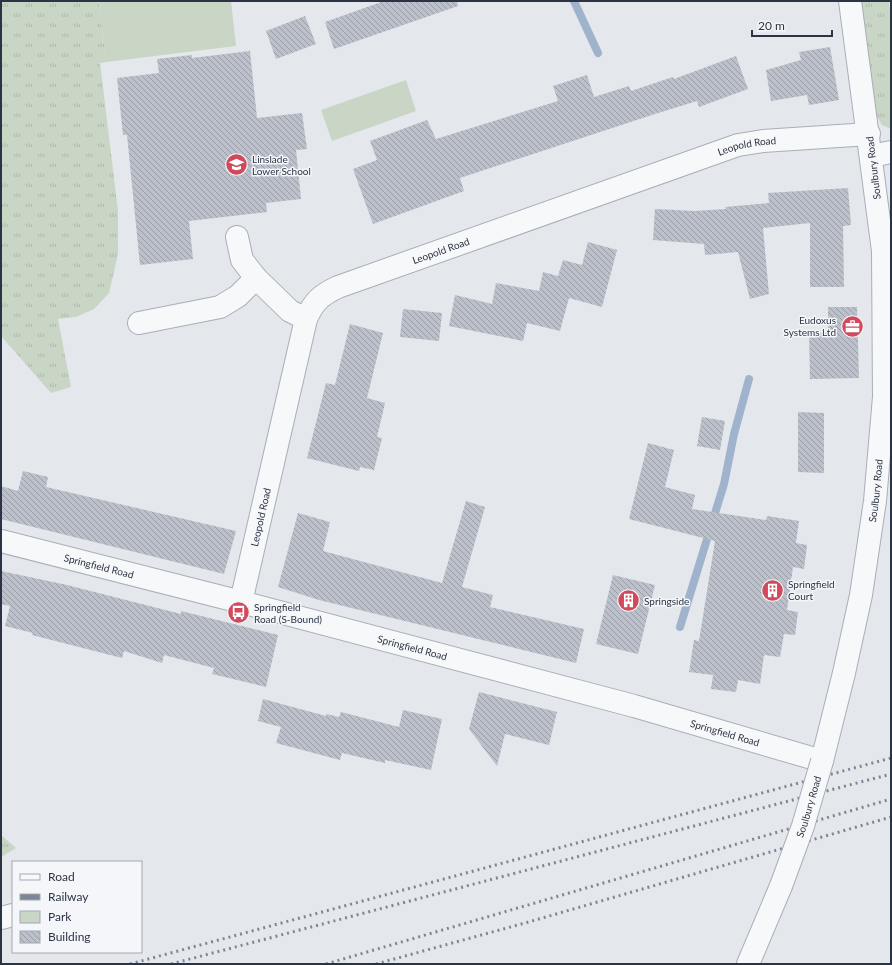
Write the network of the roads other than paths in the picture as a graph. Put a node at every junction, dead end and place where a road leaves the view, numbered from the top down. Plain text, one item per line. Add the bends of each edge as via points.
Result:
1 (850, 1) edge
2 (869, 134) junction
3 (881, 154) edge
4 (237, 237) dead end
5 (256, 278) junction
6 (306, 319) junction
7 (139, 323) dead end
8 (1, 541) edge
9 (241, 602) junction
10 (824, 754) junction
11 (12, 915) edge
12 (1, 918) edge
13 (748, 964) edge

1 - 2 street, Soulbury Road
2 - 3 street, Soulbury Road
2 - 6 street, Leopold Road via 738,145 338,287 312,305
3 - 10 street, Soulbury Road via 884,397 875,501 861,595
4 - 5 street via 242,260
5 - 6 street via 290,311
5 - 7 street via 238,296 220,307
6 - 9 street, Leopold Road
8 - 9 street, Springfield Road
9 - 10 street, Springfield Road
10 - 13 street, Soulbury Road, bridge via 803,826
11 - 12 street

